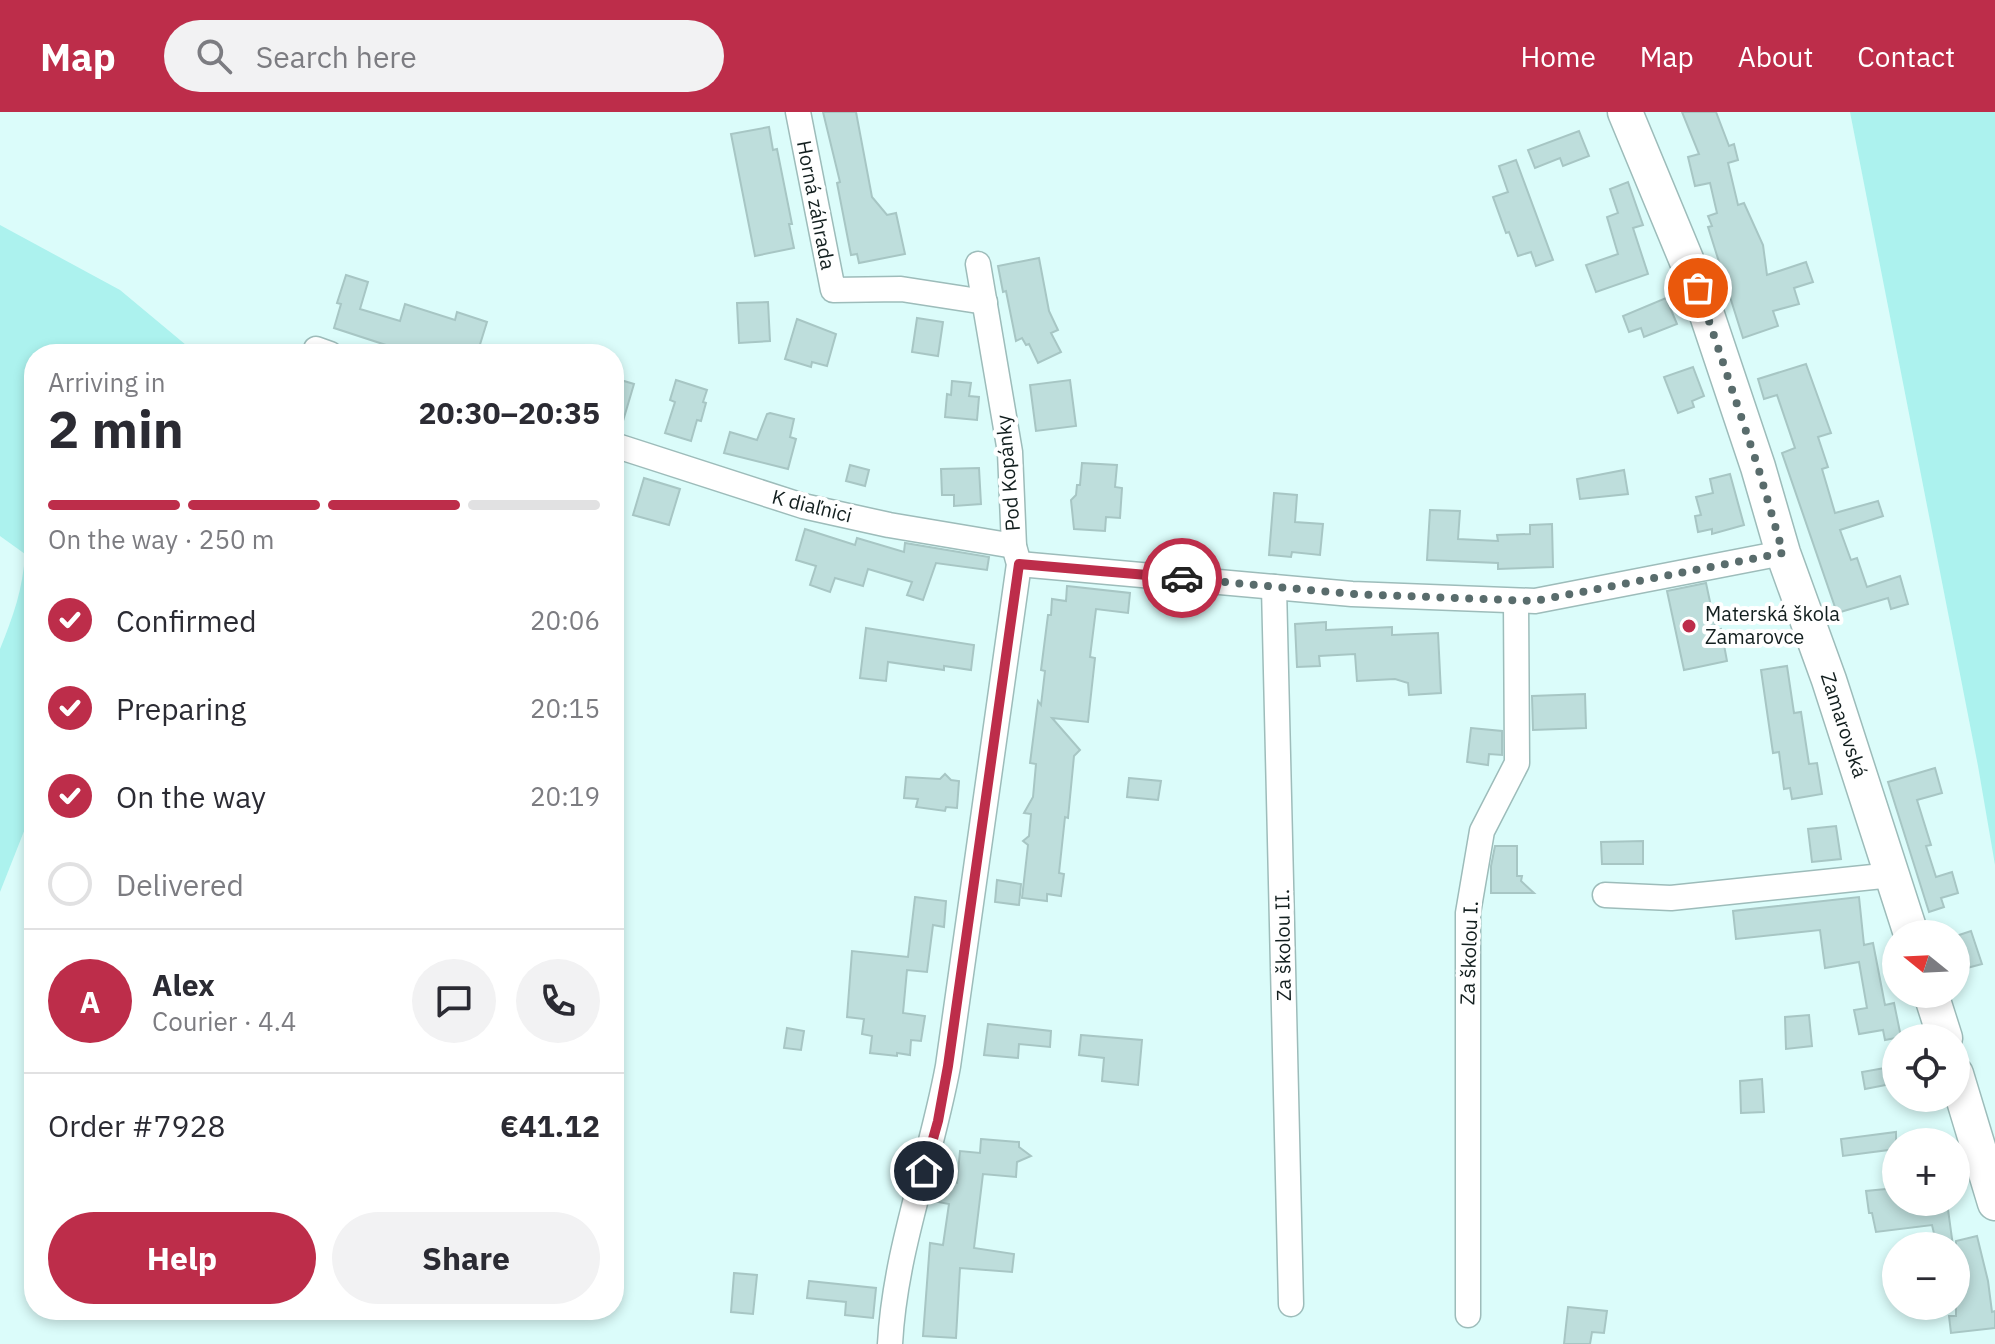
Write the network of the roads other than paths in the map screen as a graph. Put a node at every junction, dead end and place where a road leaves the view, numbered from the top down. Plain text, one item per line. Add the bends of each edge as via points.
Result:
1 (798, 112) edge
2 (1625, 112) edge
3 (978, 264) dead end
4 (985, 302) junction
5 (624, 448) edge
6 (1783, 553) junction
7 (1017, 555) junction
8 (1274, 587) junction
9 (1516, 601) junction
10 (1892, 875) junction
11 (1605, 895) dead end
12 (1906, 920) edge
13 (1967, 1112) edge
14 (1995, 1203) edge
15 (1291, 1304) dead end
16 (1468, 1315) dead end
17 (890, 1344) edge

1 - 4 street, Horná záhrada via 833,290 901,289
2 - 6 main road, Zamarovská via 1698,288
3 - 4 street, Pod Kopánky
4 - 7 street, Pod Kopánky via 1010,452
5 - 7 street, K diaľnici via 803,506
6 - 9 street, K diaľnici
6 - 10 main road, Zamarovská
7 - 8 street, K diaľnici
7 - 17 street, Pod Kopánky via 948,1066 903,1247
8 - 9 street, K diaľnici
8 - 15 street, Za školou II.
9 - 16 street, Za školou I. via 1517,763 1482,831 1468,913
10 - 11 street via 1671,898
10 - 12 main road, Zamarovská
13 - 14 main road

